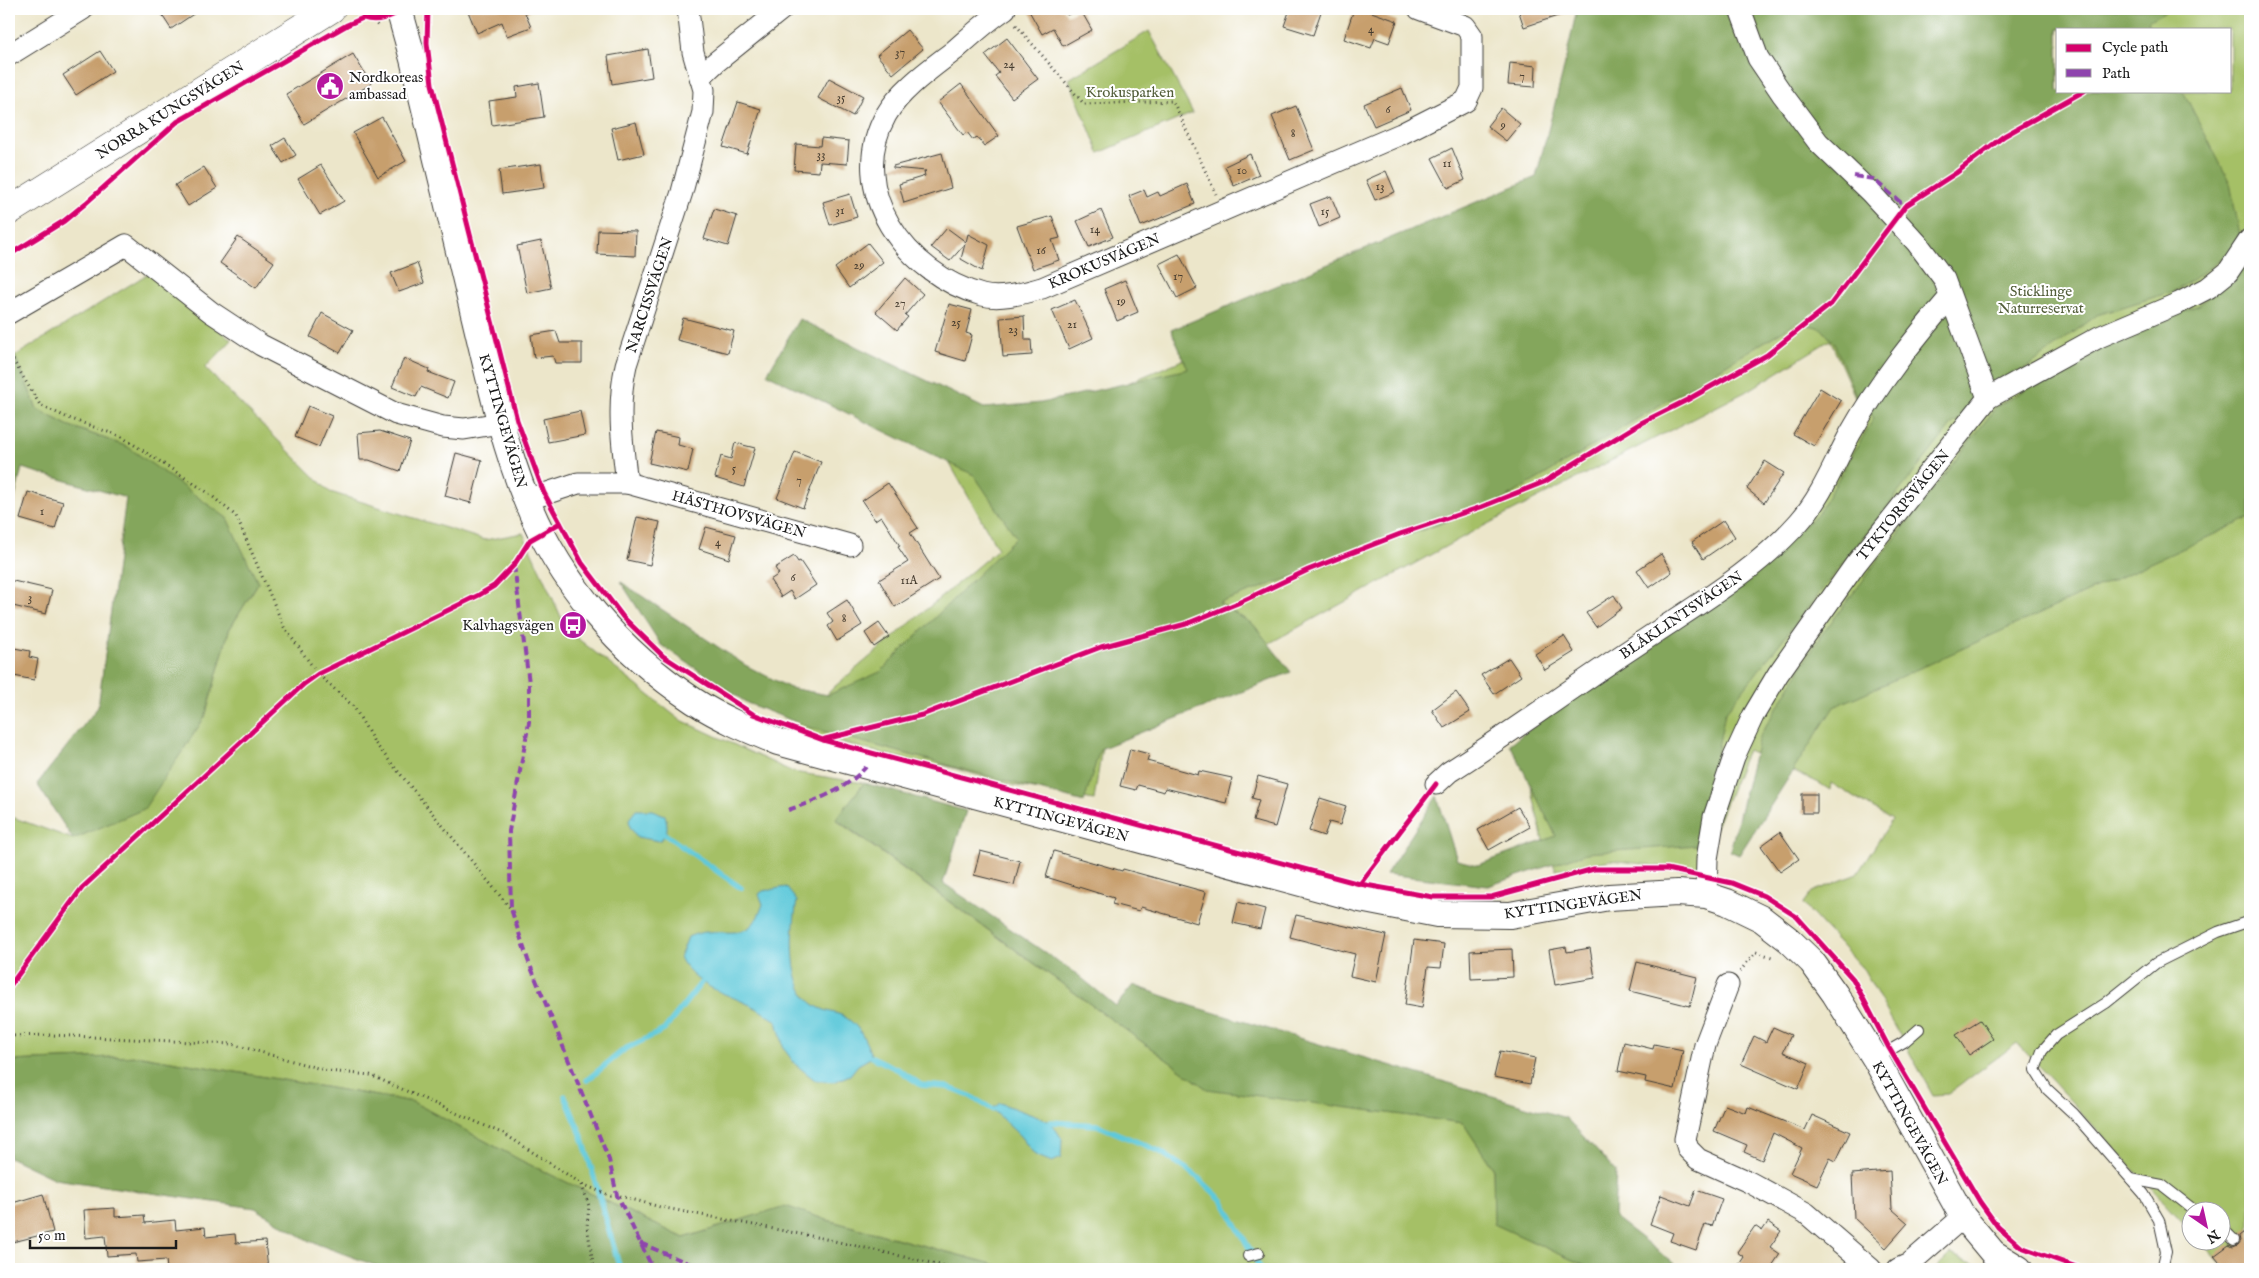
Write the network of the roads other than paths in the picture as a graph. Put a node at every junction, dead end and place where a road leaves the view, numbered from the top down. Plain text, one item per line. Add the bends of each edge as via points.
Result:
1 (83, 9) edge
2 (331, 9) edge
3 (399, 9) edge
4 (688, 9) edge
5 (782, 9) edge
6 (1004, 9) edge
7 (1419, 9) edge
8 (1740, 9) edge
9 (9, 55) edge
10 (700, 77) junction
11 (9, 211) edge
12 (2250, 239) edge
13 (1950, 297) junction
14 (9, 313) edge
15 (1988, 398) junction
16 (500, 423) junction
17 (627, 483) junction
18 (526, 500) junction
19 (850, 545) dead end
20 (1436, 784) dead end
21 (1706, 895) junction
22 (2250, 921) edge
23 (1728, 985) road end
24 (1918, 1028) dead end
25 (1875, 1058) junction
26 (2131, 1179) junction
27 (2182, 1201) edge
28 (1963, 1217) junction
29 (1259, 1253) dead end
30 (1248, 1256) dead end
31 (1871, 1269) edge
32 (1898, 1269) edge
33 (2019, 1269) edge
34 (2162, 1269) edge

1 - 9 street
2 - 11 main road, NORRA KUNGSVÄGEN
3 - 16 street, KYTTINGEVÄGEN via 414,59
4 - 10 street, NARCISSVÄGEN via 693,52
5 - 10 street
6 - 7 street, KROKUSVÄGEN via 912,85 886,115 872,154 872,178 882,213 896,235 925,266 951,284 984,296 1022,294 1042,288 1401,134 1466,101 1472,88 1472,36 1465,26
8 - 13 street via 1758,58 1771,79 1818,142 1917,243 1944,279
10 - 17 street, NARCISSVÄGEN via 704,90 703,112 682,192 622,386 621,434
12 - 15 street, TYKTORPSVÄGEN via 2228,272 2208,288 2099,337
13 - 15 street
13 - 20 street, BLÅKLINTSVÄGEN via 1911,342 1869,402 1821,492 1800,521 1769,553 1723,588
14 - 16 street via 126,245 211,312 261,345 396,414 443,427 464,429
15 - 21 street, TYKTORPSVÄGEN via 1855,565 1778,674 1753,716 1734,757 1714,817
16 - 18 street, KYTTINGEVÄGEN
17 - 18 street via 578,483
17 - 19 street, HÄSTHOVSVÄGEN
18 - 21 street, KYTTINGEVÄGEN via 564,572 623,644 657,675 695,702 778,742 1360,899 1437,914 1510,914 1609,896
21 - 25 street, KYTTINGEVÄGEN via 1762,919 1812,962
22 - 26 lane via 2218,932 2156,963 2106,1002 2056,1034 2042,1051 2035,1070 2046,1089 2074,1114
23 - 31 street via 1705,1045 1685,1140 1688,1149 1698,1159 1806,1213
24 - 25 lane via 1904,1042
25 - 28 street, KYTTINGEVÄGEN
26 - 27 lane via 2162,1185
26 - 34 lane via 2159,1220 2166,1252
28 - 32 street via 1909,1264
28 - 33 street, KYTTINGEVÄGEN via 1993,1253
29 - 30 lane

